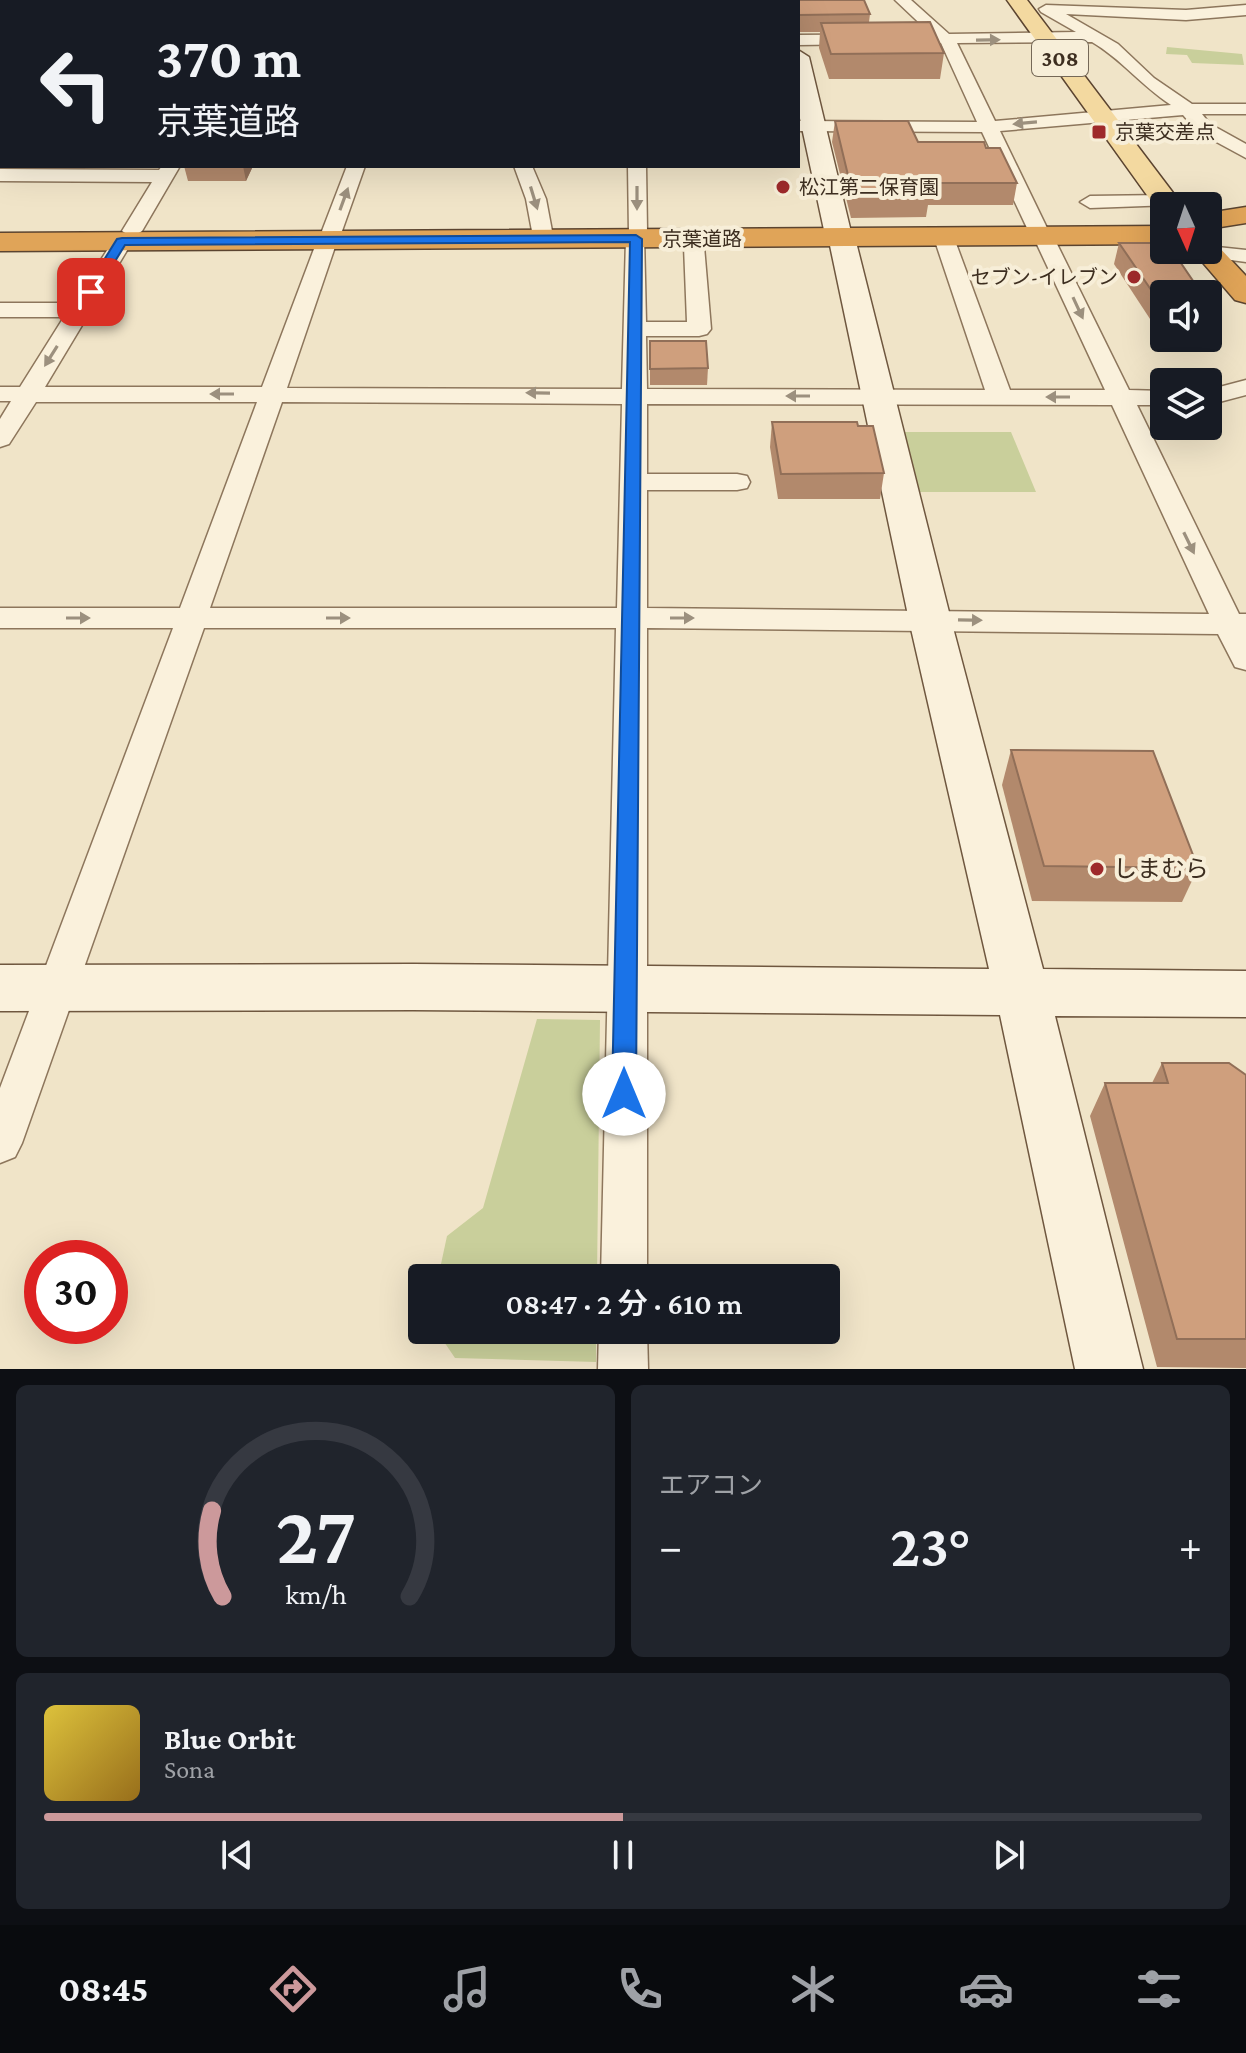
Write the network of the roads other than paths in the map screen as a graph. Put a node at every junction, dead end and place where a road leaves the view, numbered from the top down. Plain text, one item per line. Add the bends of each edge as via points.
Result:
1 (902, 0) edge
2 (1029, 6) edge
3 (1244, 12) edge
4 (1095, 37) junction
5 (1045, 39) junction
6 (800, 40) edge
7 (948, 41) junction
8 (800, 74) edge
9 (1188, 109) junction
10 (1246, 109) edge
11 (1103, 116) junction
12 (806, 126) edge
13 (989, 127) junction
14 (1246, 152) edge
15 (355, 168) edge
16 (524, 168) edge
17 (637, 168) edge
18 (168, 171) edge
19 (0, 175) edge
20 (1153, 192) edge
21 (1090, 202) dead end
22 (1150, 209) edge
23 (1150, 214) edge
24 (1246, 215) edge
25 (1222, 219) edge
26 (1246, 227) edge
27 (0, 231) edge
28 (542, 231) junction
29 (1041, 233) junction
30 (840, 234) junction
31 (637, 235) junction
32 (1150, 235) edge
33 (127, 236) junction
34 (329, 236) junction
35 (944, 238) junction
36 (1222, 238) edge
37 (0, 242) edge
38 (694, 246) dead end
39 (1222, 249) edge
40 (1246, 256) edge
41 (1222, 264) edge
42 (1246, 294) edge
43 (0, 310) edge
44 (79, 310) junction
45 (636, 329) junction
46 (1246, 387) edge
47 (0, 394) edge
48 (28, 394) junction
49 (273, 394) junction
50 (635, 394) junction
51 (1222, 394) edge
52 (877, 396) junction
53 (1000, 397) junction
54 (1120, 398) junction
55 (1150, 398) edge
56 (0, 439) edge
57 (634, 482) junction
58 (737, 482) dead end
59 (0, 618) edge
60 (192, 618) junction
61 (631, 618) junction
62 (930, 620) junction
63 (1237, 624) edge
64 (1246, 660) edge
65 (0, 988) edge
66 (59, 988) junction
67 (625, 990) junction
68 (1022, 992) junction
69 (1246, 994) edge
70 (0, 1143) edge
71 (624, 1264) edge
72 (623, 1344) edge
73 (623, 1369) edge
74 (1109, 1369) edge

1 - 7 street
2 - 3 street via 1186,15
2 - 4 street
2 - 5 main road, 308
4 - 5 street
4 - 9 street
7 -> 5 street
5 - 11 main road, 308
6 - 7 street
7 - 13 street
8 - 12 street
9 - 10 street
9 - 11 street
9 - 14 street via 1204,128
11 -> 13 street
11 - 20 main road, 308
12 - 13 street
12 - 30 street
13 - 29 street
34 -> 15 street
16 -> 28 street
17 -> 31 street
18 - 19 street
18 - 33 street
21 - 22 street
23 - 29 highway, 京葉道路
24 - 25 highway
26 - 36 highway
27 - 33 highway, 京葉道路
28 - 31 highway, 京葉道路
28 - 34 highway, 京葉道路
29 - 30 highway, 京葉道路
29 - 32 highway, 京葉道路
29 - 35 highway, 京葉道路
29 -> 54 street
30 - 31 highway, 京葉道路
30 - 35 highway, 京葉道路
30 - 52 street
31 - 34 highway, 京葉道路
31 - 45 street
33 - 34 highway, 京葉道路
33 - 37 highway, 京葉道路
33 - 44 street
34 - 49 street
35 - 53 street
38 - 45 street via 699,329
39 - 40 street
41 - 42 highway
43 - 44 street
44 -> 48 street
45 - 50 street
46 - 51 street
47 - 48 street
49 -> 48 street
48 - 56 street
50 -> 49 street
49 - 60 street
52 -> 50 street
50 - 57 street
52 - 53 street
52 - 62 street
54 -> 53 street
54 - 55 street
54 -> 63 street
57 - 58 street
57 - 61 street
59 -> 60 street
60 -> 61 street
60 - 66 street
61 -> 62 street
61 - 67 street
62 -> 63 street
62 - 68 street
63 - 64 street
65 - 66 street
66 - 67 street
66 - 70 street
67 - 68 street
67 - 71 street
68 - 69 street
68 - 74 street
72 - 73 street

